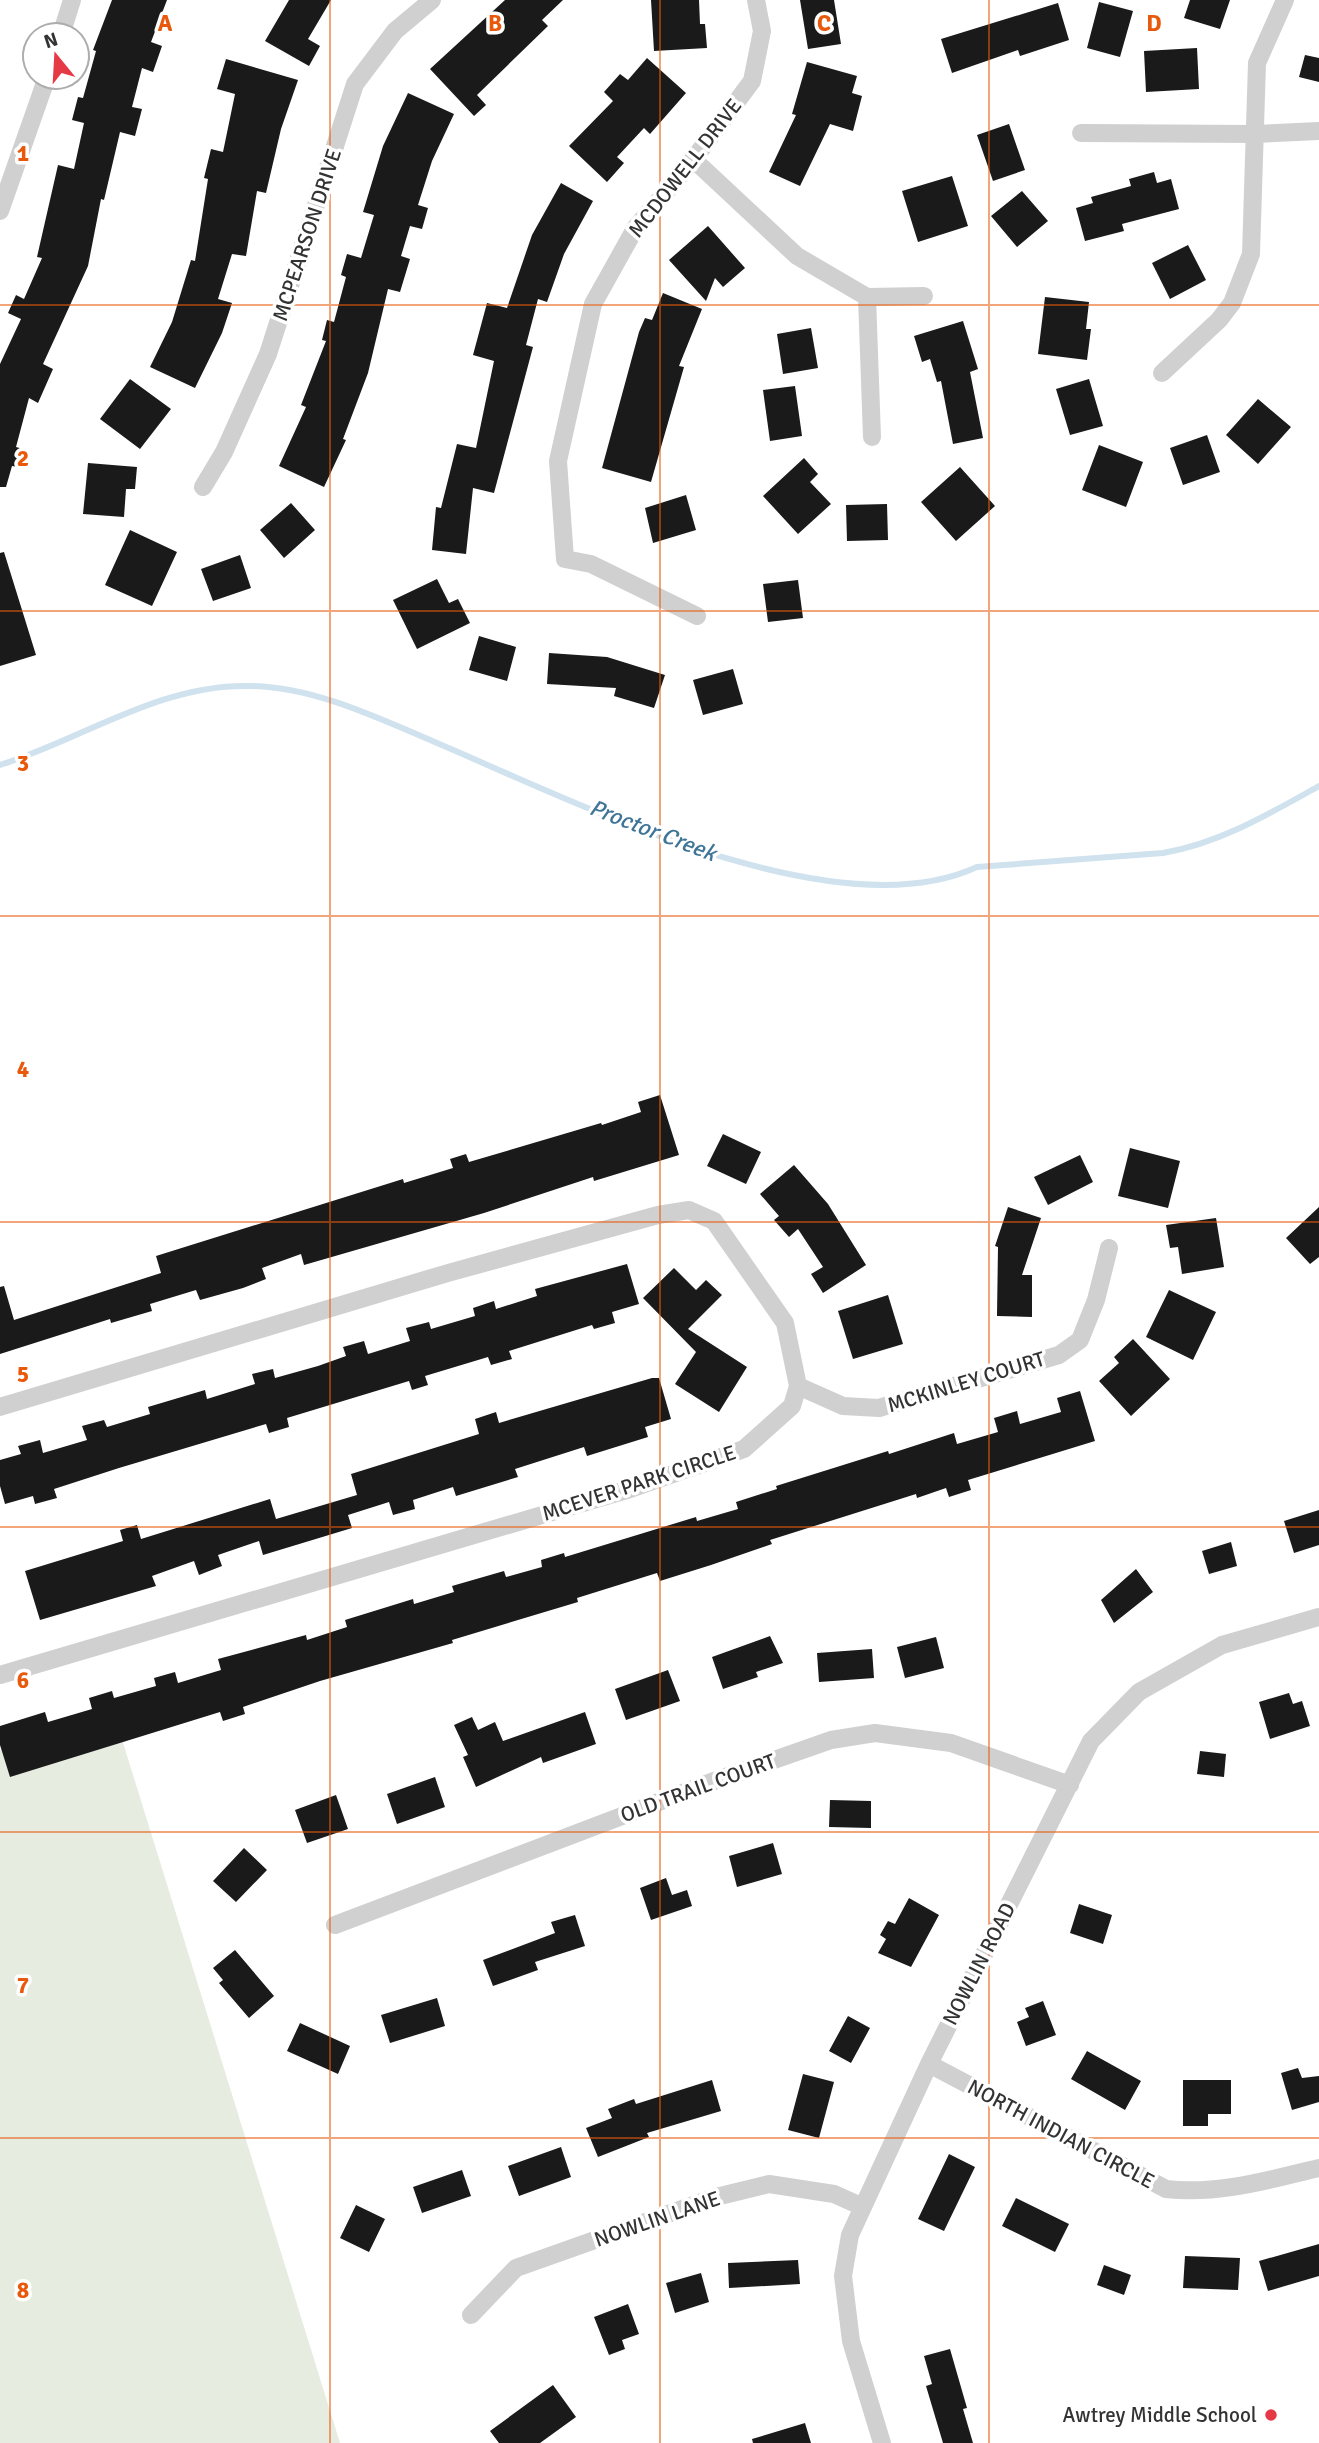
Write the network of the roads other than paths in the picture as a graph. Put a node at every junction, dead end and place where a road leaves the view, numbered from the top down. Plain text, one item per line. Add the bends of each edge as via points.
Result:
1 (72, 0) edge
2 (432, 0) edge
3 (756, 0) edge
4 (1285, 0) edge
5 (65, 21) edge
6 (42, 91) edge
7 (1319, 131) edge
8 (1081, 133) dead end
9 (1254, 134) junction
10 (693, 159) junction
11 (0, 211) edge
12 (924, 296) dead end
13 (867, 297) junction
14 (1162, 373) dead end
15 (872, 437) dead end
16 (203, 487) dead end
17 (697, 617) dead end
18 (1109, 1248) dead end
19 (798, 1386) junction
20 (0, 1407) edge
21 (1319, 1617) edge
22 (0, 1675) edge
23 (1070, 1785) junction
24 (334, 1925) dead end
25 (929, 2064) junction
26 (1319, 2168) edge
27 (863, 2207) junction
28 (471, 2315) dead end
29 (882, 2443) edge

1 - 5 street
2 - 16 street, MCPEARSON DRIVE via 396,31 355,84 268,354
3 - 10 street, MCDOWELL DRIVE via 762,31 752,81
4 - 9 street via 1257,63
6 - 11 street
7 - 9 street
8 - 9 street
9 - 14 street via 1251,254 1232,303
10 - 13 street via 797,256
10 - 17 street, MCDOWELL DRIVE via 636,227 593,304 558,461 565,559 590,564
12 - 13 street
13 - 15 street
18 - 19 street, MCKINLEY COURT via 1080,1340 1059,1355 879,1408 843,1406
19 - 20 street via 785,1323 713,1221 689,1210 448,1273
19 - 22 street, MCEVER PARK CIRCLE via 792,1406 744,1449 630,1489
21 - 23 street, NOWLIN ROAD via 1222,1645 1139,1692 1091,1741
23 - 24 street, OLD TRAIL COURT via 951,1743 875,1733 831,1740
23 - 25 street, NOWLIN ROAD
25 - 26 street, NORTH INDIAN CIRCLE via 1166,2189 1194,2192
25 - 27 street, NOWLIN ROAD
27 - 28 street, NOWLIN LANE via 835,2194 769,2184 716,2197 516,2268
27 - 29 street, NOWLIN ROAD via 850,2235 843,2276 851,2341

